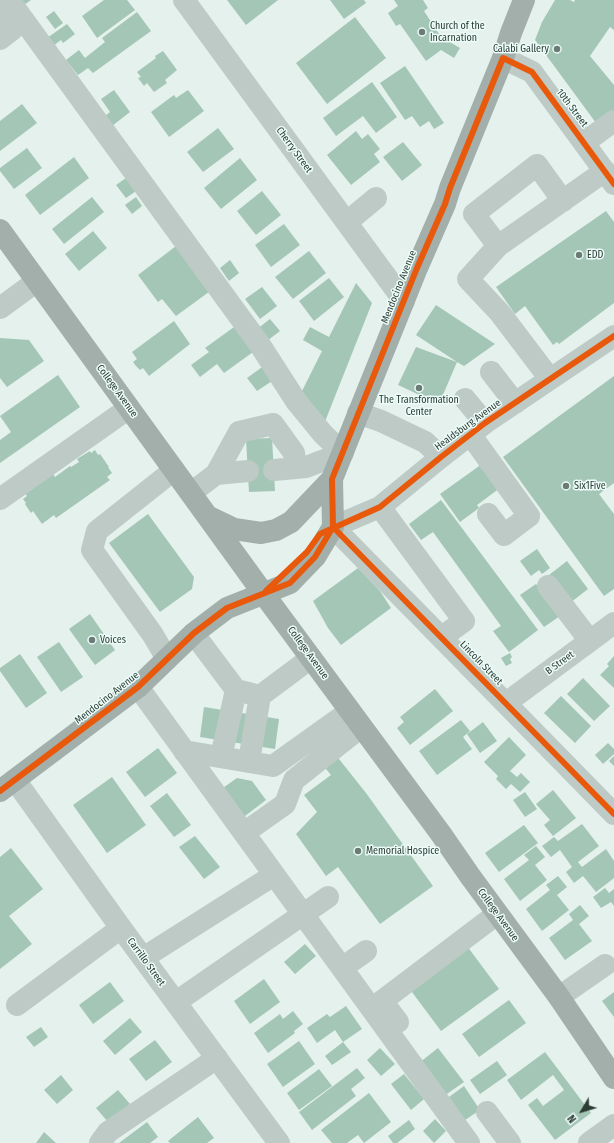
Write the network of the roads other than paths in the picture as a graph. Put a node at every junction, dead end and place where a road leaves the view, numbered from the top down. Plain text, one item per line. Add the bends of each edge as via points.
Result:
1 (9, 0) edge
2 (184, 0) edge
3 (524, 0) edge
4 (0, 11) edge
5 (0, 39) edge
6 (503, 58) junction
7 (614, 121) edge
8 (585, 142) junction
9 (609, 177) edge
10 (376, 198) dead end
11 (563, 201) junction
12 (445, 204) junction
13 (474, 214) junction
14 (347, 222) junction
15 (0, 230) edge
16 (498, 246) junction
17 (38, 281) junction
18 (404, 301) junction
19 (0, 308) edge
20 (614, 336) edge
21 (491, 372) dead end
22 (550, 379) junction
23 (465, 399) dead end
24 (515, 403) junction
25 (129, 408) junction
26 (358, 413) junction
27 (478, 429) junction
28 (343, 453) junction
29 (441, 457) junction
30 (296, 468) junction
31 (174, 470) junction
32 (274, 470) dead end
33 (248, 471) dead end
34 (216, 474) junction
35 (332, 479) junction
36 (191, 493) junction
37 (0, 499) edge
38 (380, 507) junction
39 (488, 514) dead end
40 (207, 516) junction
41 (333, 527) junction
42 (548, 586) dead end
43 (263, 594) junction
44 (614, 623) edge
45 (442, 637) junction
46 (590, 641) junction
47 (200, 642) junction
48 (311, 658) junction
49 (167, 659) junction
50 (138, 687) junction
51 (236, 690) junction
52 (260, 696) junction
53 (506, 703) junction
54 (356, 719) junction
55 (184, 751) junction
56 (221, 757) junction
57 (249, 761) junction
58 (8, 785) edge
59 (614, 814) edge
60 (244, 833) junction
61 (274, 875) junction
62 (328, 897) dead end
63 (497, 914) junction
64 (303, 915) junction
65 (121, 928) junction
66 (366, 951) dead end
67 (143, 958) junction
68 (605, 965) dead end
69 (342, 968) junction
70 (559, 997) junction
71 (176, 1002) junction
72 (17, 1005) dead end
73 (415, 1044) dead end
74 (217, 1058) junction
75 (614, 1078) edge
76 (487, 1112) dead end
77 (614, 1125) edge
78 (100, 1143) edge
79 (279, 1143) edge
80 (469, 1143) edge
81 (510, 1143) edge
82 (589, 1143) edge

1 - 28 street via 260,346 296,401 323,434
2 - 14 street, Cherry Street
3 - 6 main road, Mendocino Avenue
4 - 5 street via 14,29
6 - 8 street, 10th Street via 532,72
6 - 12 main road, Mendocino Avenue
7 - 8 street
8 - 9 street, 10th Street
9 - 11 street
10 - 14 street
11 - 13 street via 537,165
11 - 16 street
12 - 13 street
12 - 18 main road, Mendocino Avenue
13 - 16 street
14 - 18 street, Cherry Street
15 - 17 main road, College Avenue
16 - 22 street via 468,279 500,313
17 - 19 street
17 - 25 main road, College Avenue
18 - 26 main road, Mendocino Avenue
20 - 22 street, Healdsburg Avenue
21 - 24 street
22 - 24 street, Healdsburg Avenue
23 - 27 street
24 - 27 street, Healdsburg Avenue
25 - 31 main road, College Avenue
25 - 37 street
26 - 28 main road, Mendocino Avenue
26 - 29 street via 425,442
27 - 29 street, Healdsburg Avenue
27 - 39 street via 529,516 504,535
28 - 30 street via 306,467
28 - 35 main road, Mendocino Avenue
29 - 38 street, Healdsburg Avenue
30 - 32 street
30 - 34 street via 294,453 273,424 239,432
31 - 36 main road, College Avenue
31 - 49 street via 97,531 92,550 153,635
33 - 34 street
34 - 36 street
35 - 40 main road via 291,522 276,530 261,533 234,529
35 - 41 main road, Mendocino Avenue
36 - 40 main road, College Avenue
38 - 41 street, Healdsburg Avenue
38 - 45 street via 464,621
40 - 43 main road, College Avenue
41 - 43 main road, Mendocino Avenue via 315,557 290,583
41 - 45 street, Lincoln Street
42 - 46 street
43 - 47 main road, Mendocino Avenue
43 - 48 main road, College Avenue
43 - 49 main road, Mendocino Avenue via 227,608 194,632
44 - 46 street, B Street
45 - 53 street, Lincoln Street
46 - 53 street, B Street
47 - 49 main road, Mendocino Avenue
47 - 51 street
48 - 52 street
48 - 54 main road, College Avenue
49 - 50 main road, Mendocino Avenue
50 - 55 street
50 - 58 main road, Mendocino Avenue
51 - 52 street
51 - 56 street
52 - 57 street
53 - 59 street, Lincoln Street
54 - 57 street via 273,766
54 - 60 street via 294,780 285,804
54 - 63 main road, College Avenue
55 - 56 street
55 - 60 street
56 - 57 street
58 - 65 street, Carrillo Street via 79,866
60 - 61 street
61 - 64 street
61 - 67 street
62 - 64 street
63 - 70 main road, College Avenue
63 - 73 street via 382,1001
64 - 69 street
64 - 71 street
65 - 67 street, Carrillo Street
65 - 72 street
66 - 69 street
67 - 71 street, Carrillo Street
68 - 70 street
69 - 80 street
70 - 75 main road, College Avenue
71 - 74 street, Carrillo Street
74 - 78 street via 108,1132
74 - 79 street, Carrillo Street
76 - 81 street
77 - 82 street

